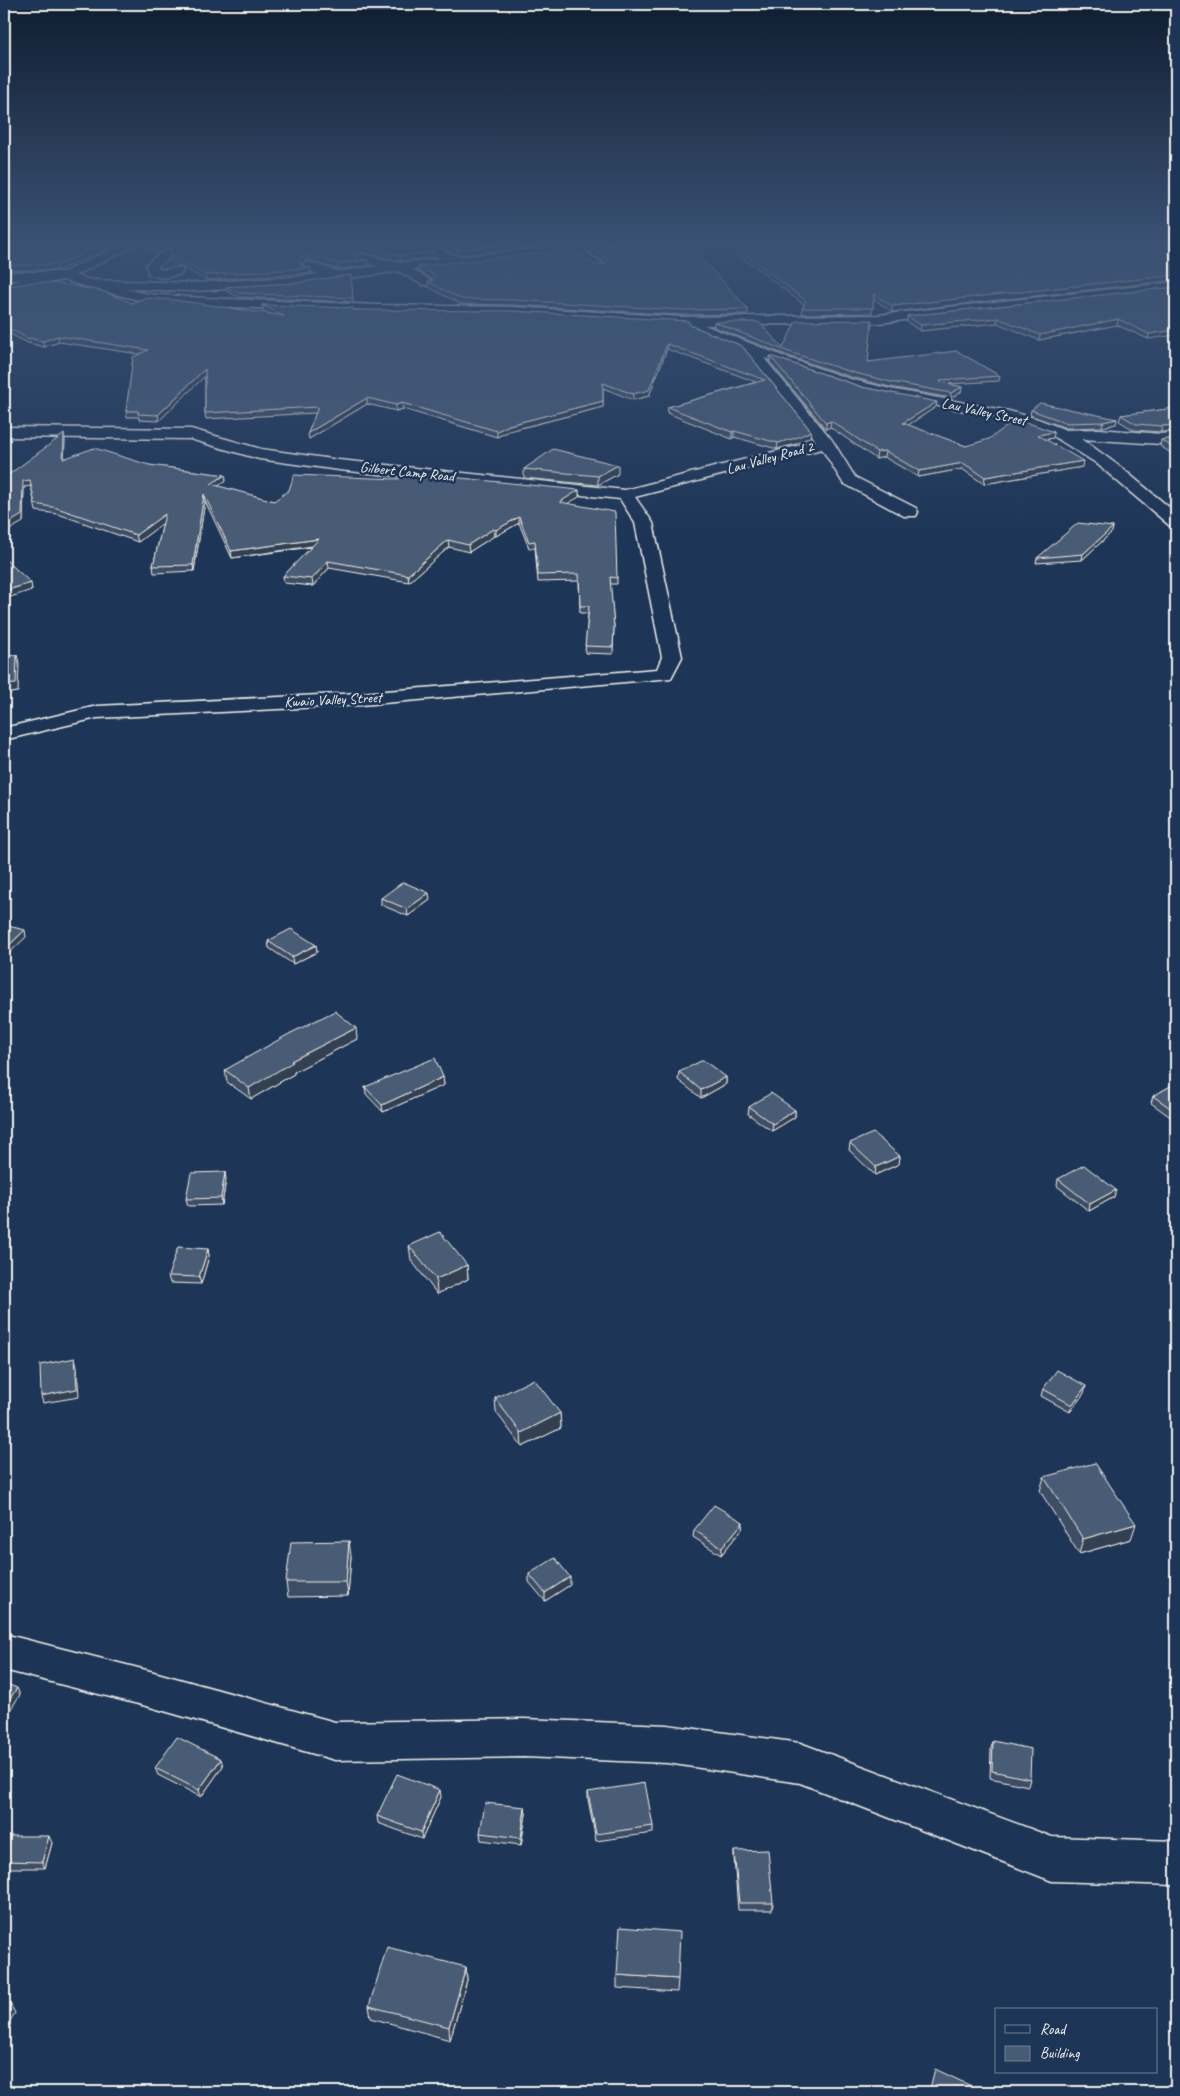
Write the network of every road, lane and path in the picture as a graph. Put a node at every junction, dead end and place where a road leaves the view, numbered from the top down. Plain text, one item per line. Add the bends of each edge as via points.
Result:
1 (735, 343) edge
2 (748, 348) junction
3 (4, 432) edge
4 (1064, 435) junction
5 (1176, 437) edge
6 (826, 443) junction
7 (625, 495) junction
8 (910, 512) dead end
9 (1176, 522) edge
10 (4, 734) edge
11 (4, 1652) edge
12 (1176, 1863) edge

1 - 2 street, Lau Valley Street
2 - 4 street, Lau Valley Street via 867,388 1025,420
2 - 6 street, Lau Valley Road 2
3 - 7 street, Gilbert Camp Road via 191,434 268,455 339,465
4 - 5 street
4 - 9 street, Lau Valley Street via 1080,443
6 - 7 street, Lau Valley Road 2
6 - 8 street via 849,480
7 - 10 street, Kwaio Valley Street via 644,523 672,657 664,674 361,699 96,712
11 - 12 street via 335,1741 524,1738 667,1744 800,1764 1052,1859

